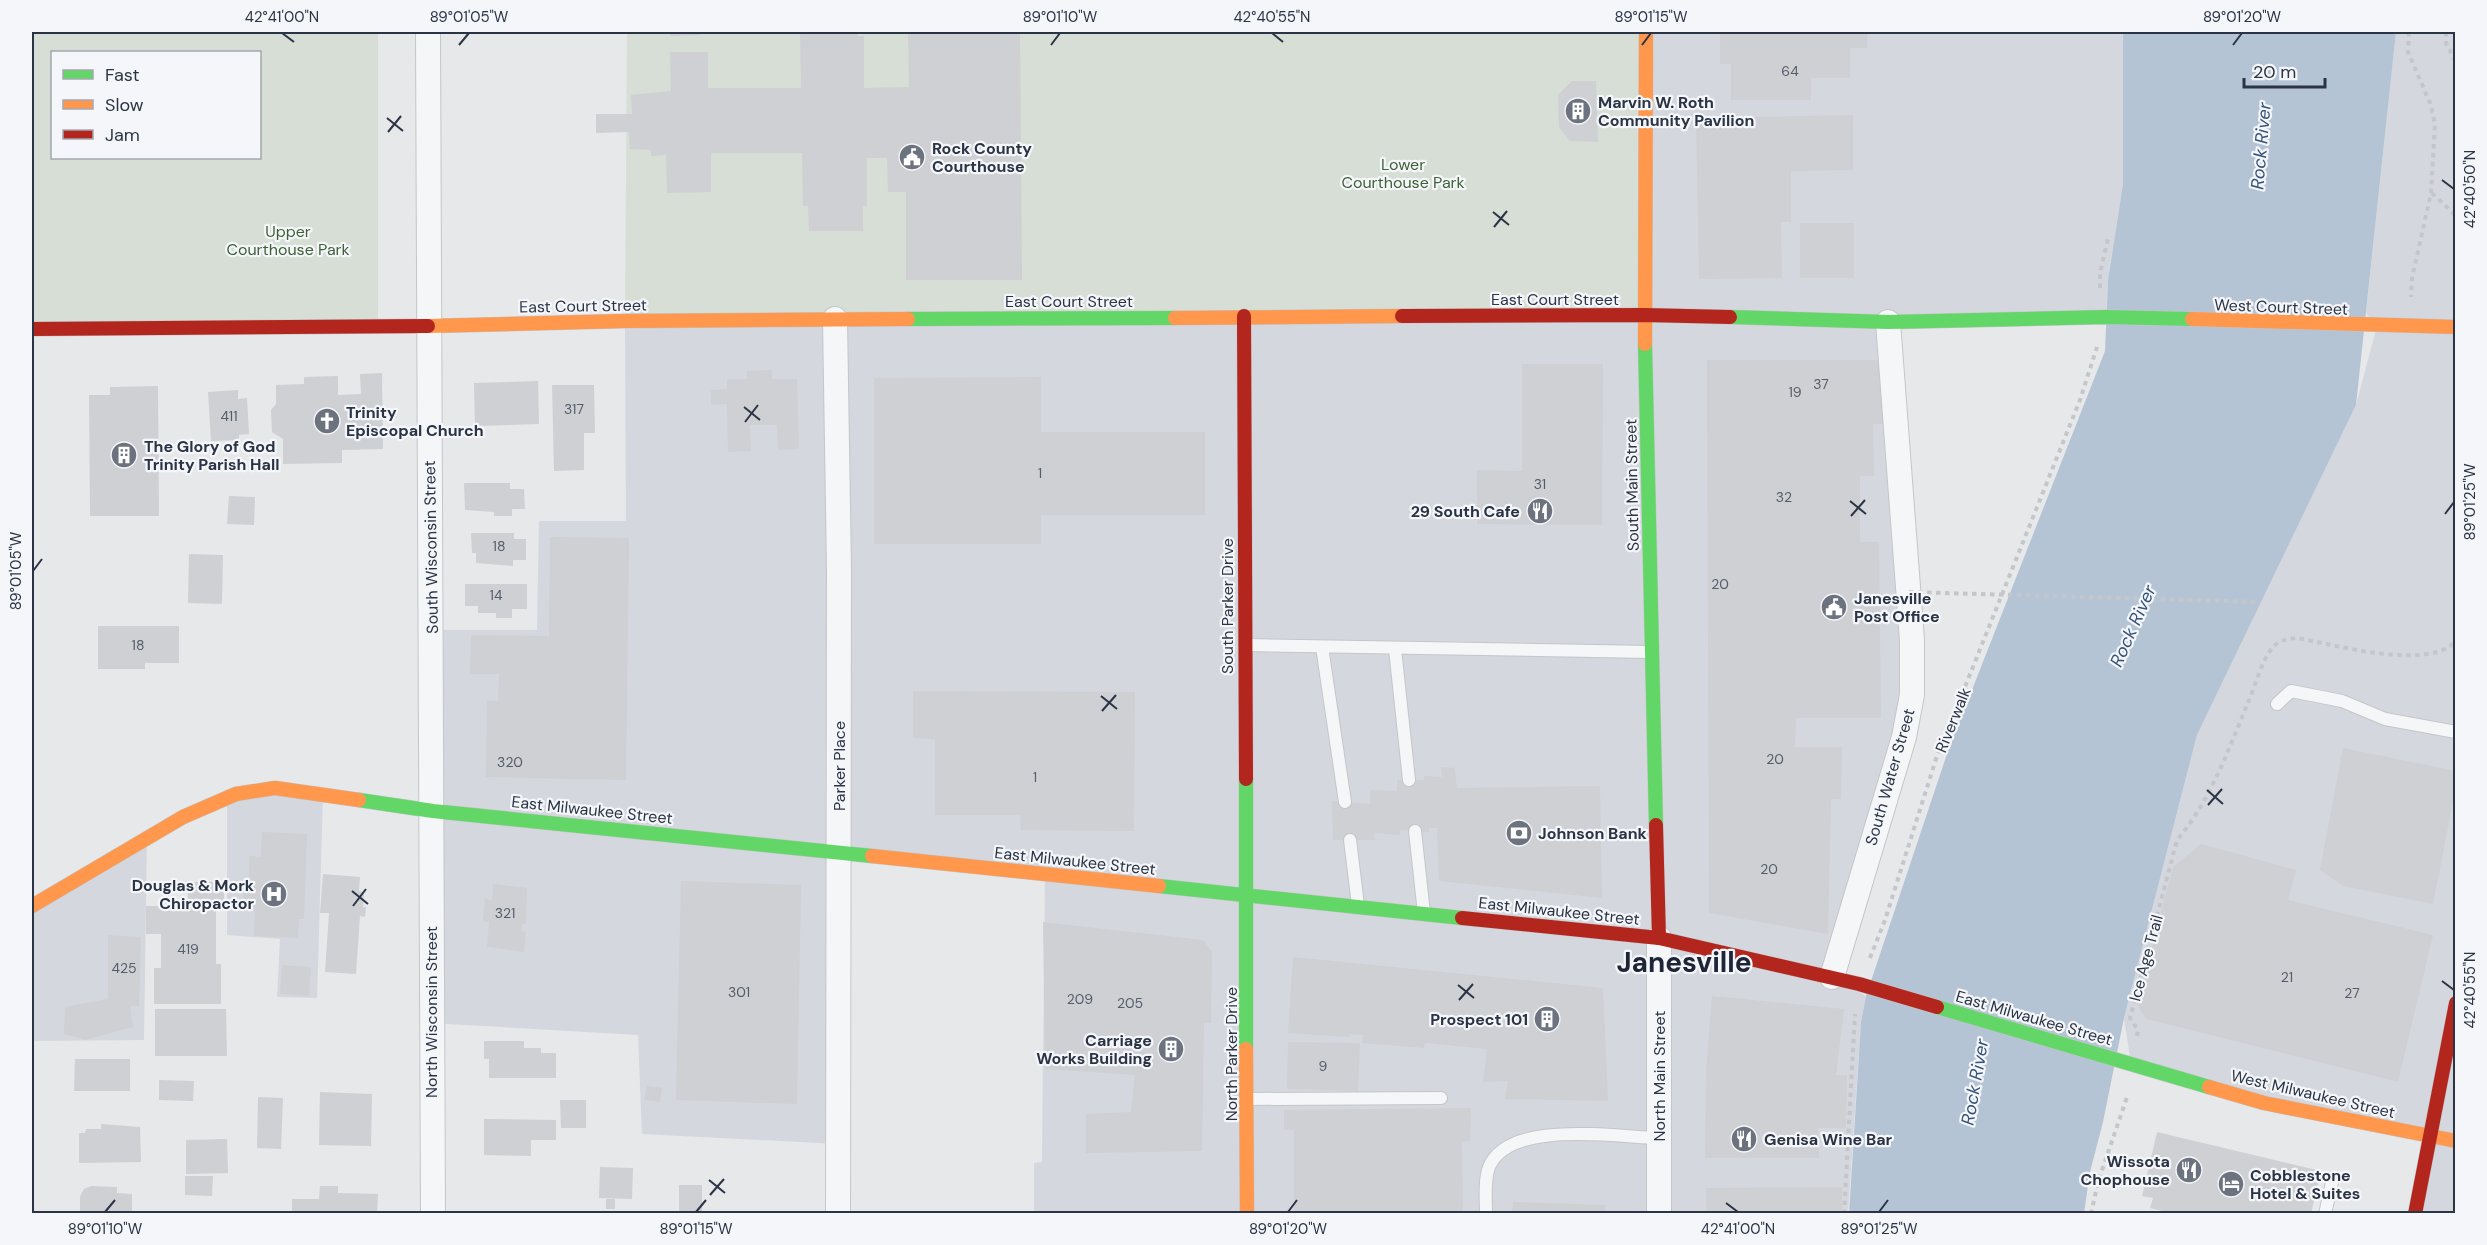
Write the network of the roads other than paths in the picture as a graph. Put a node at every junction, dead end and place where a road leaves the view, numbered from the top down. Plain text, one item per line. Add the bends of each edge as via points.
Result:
1 (428, 32) edge
2 (1646, 32) edge
3 (1644, 315) junction
4 (1244, 316) junction
5 (2103, 317) joint
6 (835, 319) junction
7 (1888, 321) junction
8 (429, 326) junction
9 (2456, 327) edge
10 (32, 329) edge
11 (1244, 645) junction
12 (1322, 647) junction
13 (1395, 649) junction
14 (1652, 652) junction
15 (2277, 704) dead end
16 (2456, 732) edge
17 (1410, 780) dead end
18 (1345, 802) dead end
19 (433, 811) junction
20 (1415, 831) dead end
21 (1350, 840) dead end
22 (839, 852) junction
23 (1246, 895) junction
24 (32, 906) edge
25 (1359, 907) junction
26 (1424, 913) junction
27 (1659, 938) junction
28 (1832, 976) junction
29 (2456, 1003) edge
30 (2133, 1064) joint
31 (1441, 1098) dead end
32 (1248, 1099) junction
33 (2431, 1137) junction
34 (1659, 1138) junction
35 (2456, 1141) edge
36 (2333, 1178) dead end
37 (433, 1214) edge
38 (838, 1214) edge
39 (1247, 1214) edge
40 (1486, 1214) edge
41 (1659, 1214) edge
42 (2325, 1214) edge
43 (2415, 1214) edge

1 - 8 street, South Wisconsin Street
2 - 3 main road, South Main Street
3 - 4 main road, East Court Street
3 - 7 main road, East Court Street
3 - 14 main road, South Main Street
4 - 6 main road, East Court Street
4 - 11 main road, South Parker Drive
5 - 7 main road, East Court Street
5 - 9 main road, West Court Street
6 - 8 main road, East Court Street
6 - 22 street, Parker Place
7 - 28 street, South Water Street via 1912,640 1910,712
8 - 10 main road, East Court Street
8 - 19 street, South Wisconsin Street
11 - 12 lane
11 - 23 main road, South Parker Drive
12 - 13 lane
12 - 18 lane
13 - 14 lane
13 - 17 lane
14 - 27 main road, South Main Street
15 - 16 lane via 2291,691 2342,701 2385,719
19 - 22 main road, East Milwaukee Street
19 - 24 main road, East Milwaukee Street via 276,788 245,790 182,816
19 - 37 street, North Wisconsin Street
20 - 26 lane
21 - 25 lane
22 - 23 main road, East Milwaukee Street
22 - 38 street, Parker Place
23 - 25 main road, East Milwaukee Street
23 - 32 main road, North Parker Drive
25 - 26 main road, East Milwaukee Street
26 - 27 main road, East Milwaukee Street
27 - 28 main road, East Milwaukee Street
27 - 34 street, North Main Street
28 - 30 main road, East Milwaukee Street
29 - 33 main road
30 - 33 main road, West Milwaukee Street via 2264,1103
31 - 32 lane
32 - 39 main road, North Parker Drive
33 - 35 main road, West Milwaukee Street
33 - 43 main road
34 - 40 lane via 1541,1135 1520,1140 1500,1152 1489,1167
34 - 41 street, North Main Street
36 - 42 lane

